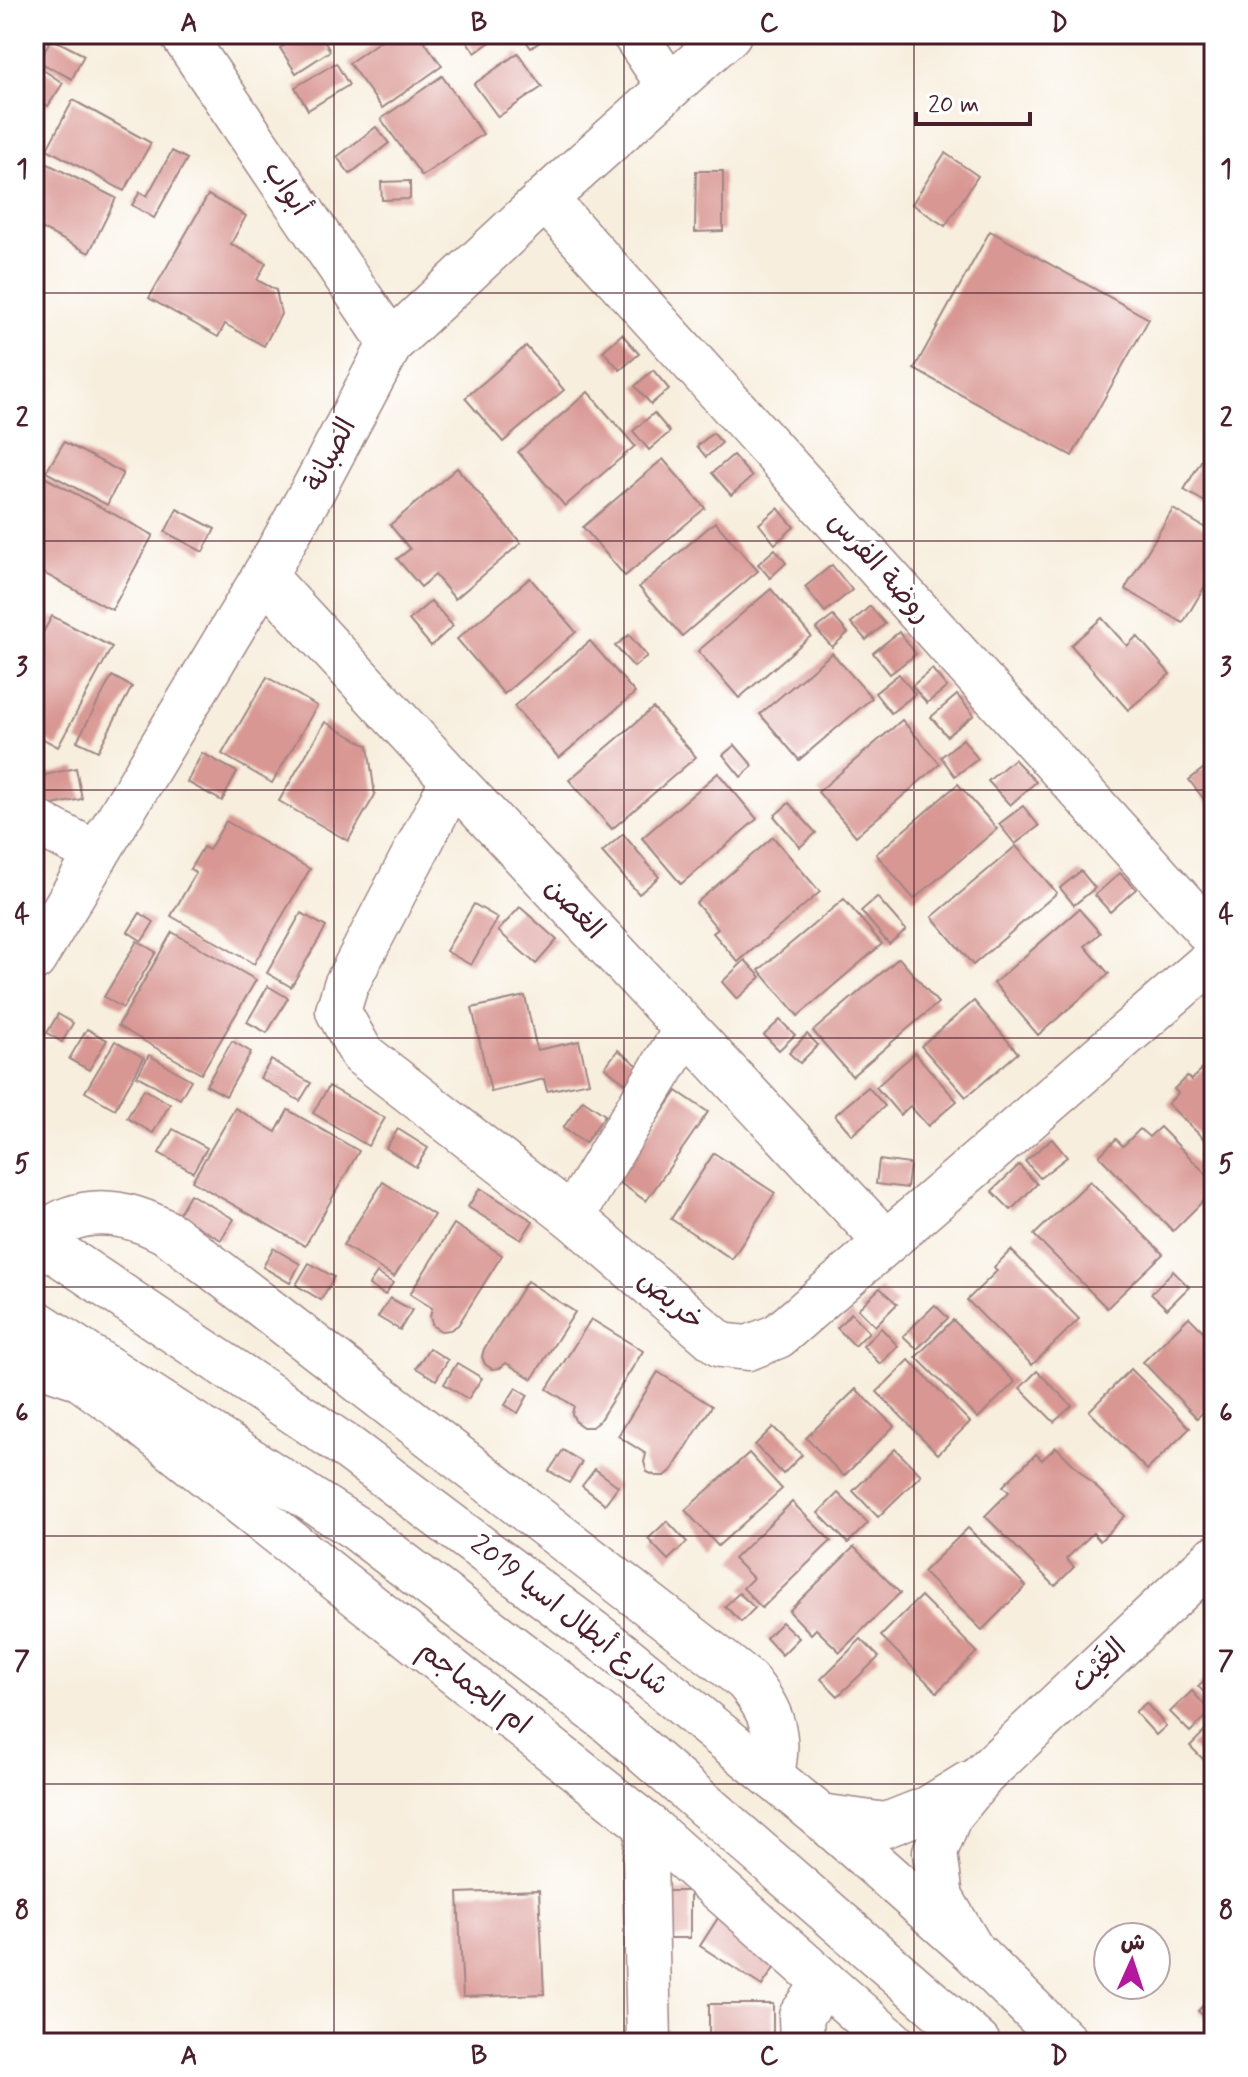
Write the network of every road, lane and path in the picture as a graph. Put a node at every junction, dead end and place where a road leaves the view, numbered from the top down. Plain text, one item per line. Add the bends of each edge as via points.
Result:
1 (182, 34) edge
2 (634, 34) edge
3 (729, 34) edge
4 (670, 87) junction
5 (545, 199) junction
6 (391, 343) junction
7 (264, 576) junction
8 (453, 780) junction
9 (34, 821) edge
10 (97, 854) junction
11 (1214, 938) edge
12 (1214, 958) edge
13 (34, 959) edge
14 (686, 1029) junction
15 (572, 1217) junction
16 (35, 1238) edge
17 (885, 1241) junction
18 (34, 1321) edge
19 (34, 1362) edge
20 (1214, 1558) edge
21 (983, 1775) junction
22 (771, 1776) junction
23 (820, 1816) junction
24 (649, 1827) junction
25 (972, 1950) junction
26 (825, 1983) junction
27 (649, 2043) edge
28 (802, 2043) edge
29 (893, 2043) edge
30 (978, 2043) edge
31 (1066, 2043) edge

1 - 6 street, أبواب
2 - 4 street
3 - 4 street, الصبانة
4 - 5 street, الصبانة
5 - 6 street, الصبانة
5 - 11 street, روضة الفرس
6 - 7 street, الصبانة
7 - 8 street, الغصن
7 - 10 street, الصبانة
8 - 14 street, الغصن
8 - 15 street, خريص via 346,985 338,1011 362,1054
9 - 10 street
10 - 13 street, الصبانة
12 - 17 street, خريص
14 - 15 street
14 - 17 street, الغصن
15 - 17 street, خريص via 721,1345 748,1348 778,1336
16 - 22 street, شارع أبطال اسيا 2019 via 351,1450 620,1653
16 - 22 street via 88,1214 131,1217 171,1235 746,1680 774,1728
18 - 30 street, شارع أبطال اسيا 2019 via 357,1529 594,1709
19 - 24 street, ام الجماجم via 78,1377 124,1410
20 - 21 street, الغَيْث
21 - 23 street, الغَيْث via 929,1808 886,1825
21 - 25 street, الغَيْث via 949,1817 935,1852 941,1898
22 - 23 street, شارع أبطال اسيا 2019
23 - 25 street, شارع أبطال اسيا 2019
24 - 26 street, ام الجماجم
24 - 27 street
25 - 31 street, شارع أبطال اسيا 2019
26 - 28 street via 801,2016
26 - 29 street, ام الجماجم

